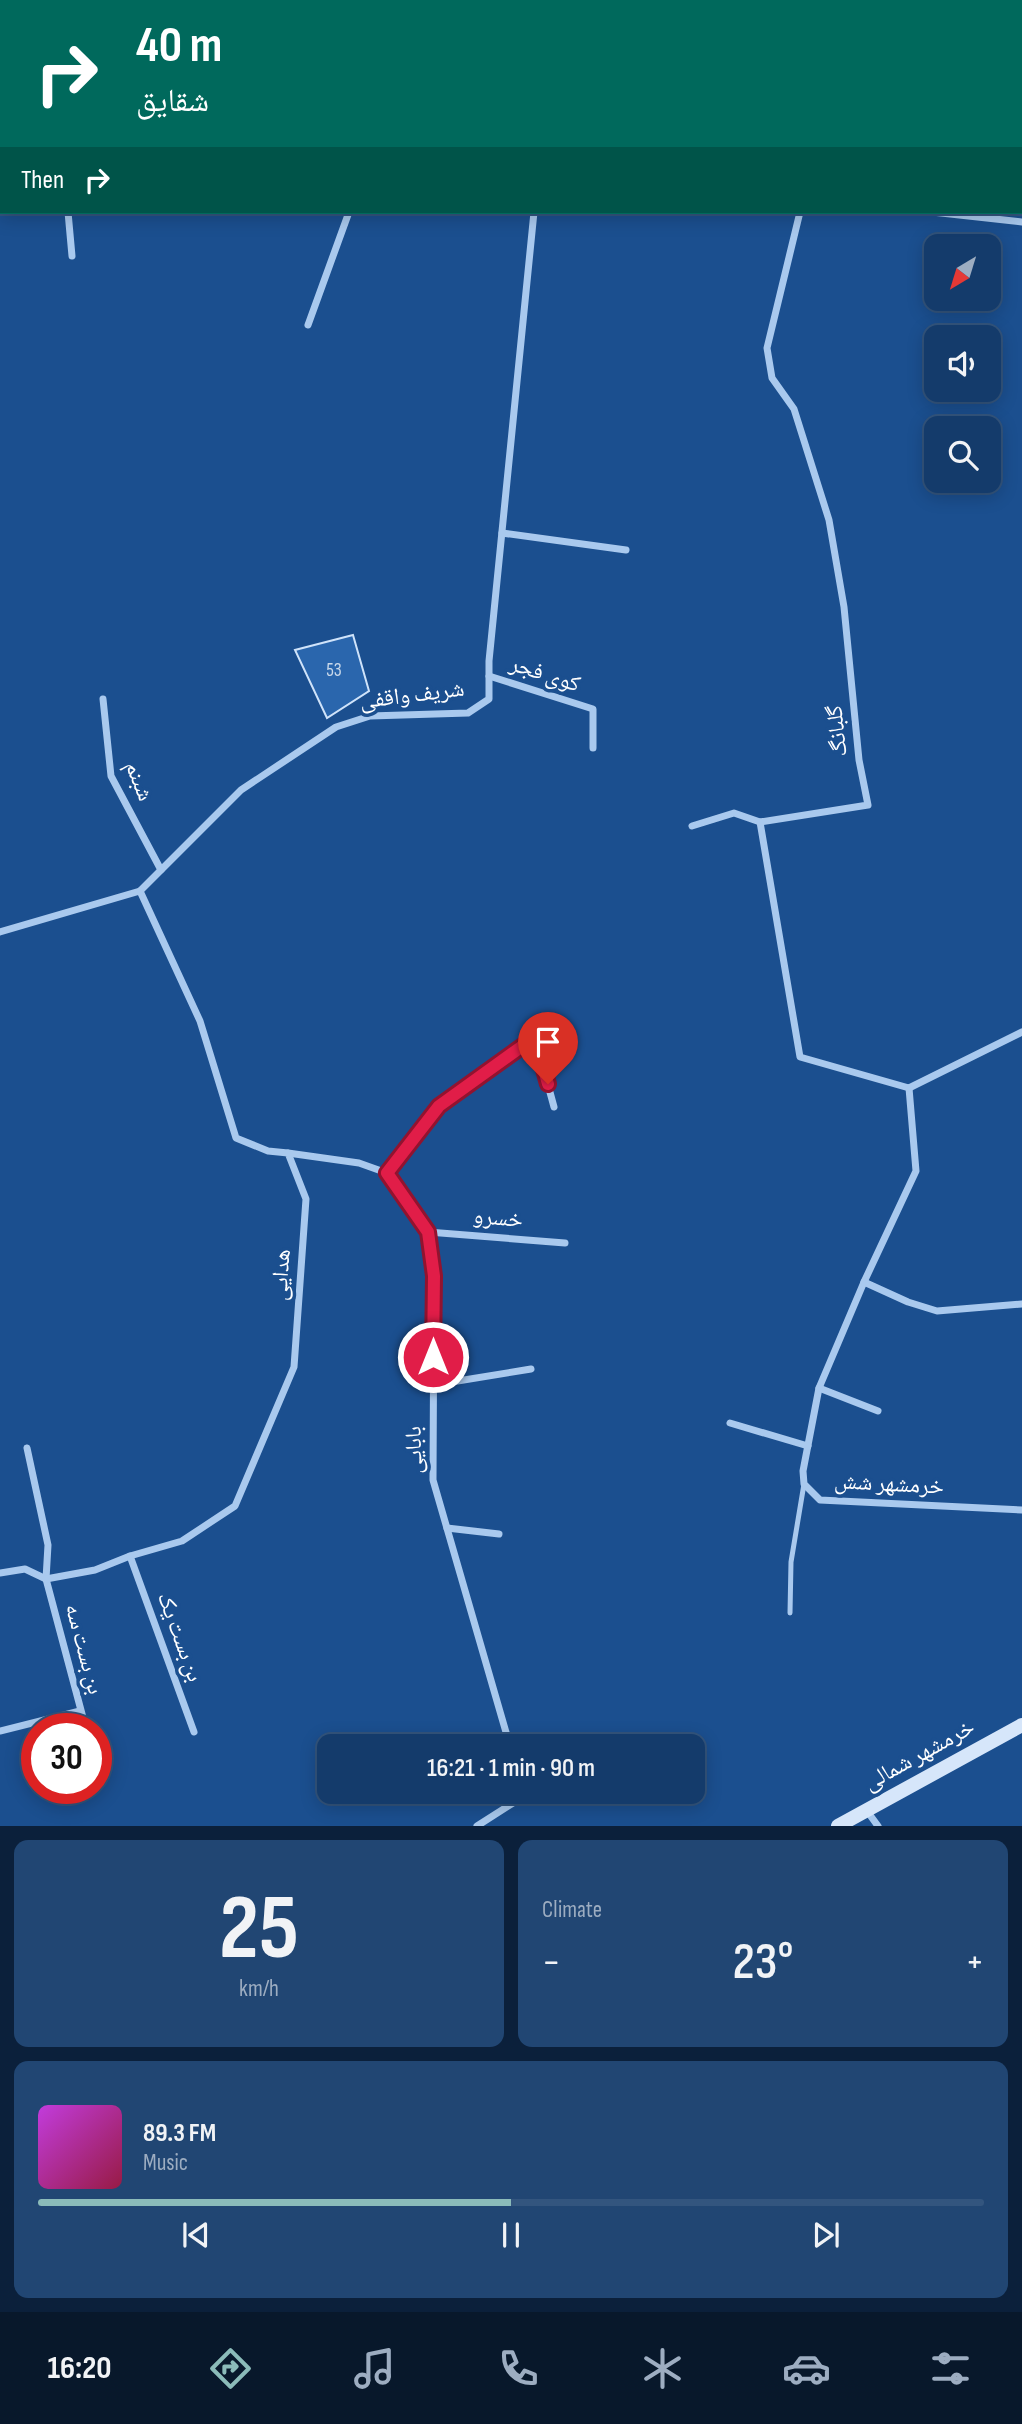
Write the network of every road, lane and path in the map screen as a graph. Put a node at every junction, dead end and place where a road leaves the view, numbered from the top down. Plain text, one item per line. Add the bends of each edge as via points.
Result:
1 (68, 214) edge
2 (348, 214) edge
3 (534, 214) edge
4 (800, 214) edge
5 (950, 214) edge
6 (1022, 222) edge
7 (72, 256) dead end
8 (308, 325) dead end
9 (502, 533) junction
10 (626, 550) dead end
11 (489, 676) junction
12 (103, 698) dead end
13 (593, 748) dead end
14 (760, 822) junction
15 (692, 826) dead end
16 (161, 870) junction
17 (140, 891) junction
18 (0, 932) edge
19 (1022, 1032) edge
20 (909, 1088) junction
21 (554, 1107) dead end
22 (288, 1153) junction
23 (387, 1173) junction
24 (428, 1232) junction
25 (565, 1243) dead end
26 (864, 1282) junction
27 (1022, 1304) edge
28 (531, 1369) dead end
29 (433, 1385) junction
30 (819, 1388) junction
31 (878, 1411) dead end
32 (730, 1423) dead end
33 (808, 1446) junction
34 (27, 1448) dead end
35 (804, 1484) junction
36 (1022, 1510) edge
37 (447, 1528) junction
38 (499, 1534) dead end
39 (130, 1556) junction
40 (0, 1573) edge
41 (46, 1578) junction
42 (790, 1613) dead end
43 (80, 1711) joint
44 (1022, 1725) edge
45 (0, 1731) edge
46 (194, 1732) dead end
47 (507, 1734) edge
48 (511, 1804) edge
49 (866, 1810) junction
50 (477, 1825) edge
51 (838, 1825) edge
52 (878, 1825) edge

1 - 7 street
2 - 8 street
3 - 9 street, شریف واقفی
4 - 14 street, گلبانگ via 767,348 772,378 794,409 829,520 868,805
5 - 6 street
9 - 10 street
9 - 11 street, شریف واقفی
11 - 13 street, کوی فجر via 593,709
11 - 16 street, شریف واقفی via 489,699 468,713 370,716 336,727 242,790
12 - 16 street, شبنم via 111,776
14 - 15 street via 734,813
14 - 20 street via 800,1057
16 - 17 street, شریف واقفی
17 - 18 street, شریف واقفی
17 - 22 street via 200,1021 236,1138 268,1151
19 - 20 street
20 - 26 street, خرمشهر شش via 916,1171
21 - 23 street via 535,1037 439,1106
22 - 23 street via 359,1163
22 - 39 street, هدایی via 306,1199 294,1367 235,1506 182,1541
23 - 24 street, بابایی
24 - 25 street, خسرو
24 - 29 street, بابایی via 434,1276
26 - 27 street via 937,1311
26 - 30 street, خرمشهر شش
28 - 29 street
29 - 37 street, بابایی via 433,1480
30 - 31 street
30 - 33 street, خرمشهر شش
32 - 33 street
33 - 35 street, خرمشهر شش
34 - 41 street, بن بست سه via 48,1545
35 - 36 street, خرمشهر شش via 820,1500
35 - 42 lane via 791,1562
37 - 38 street
37 - 47 street, بابایی
39 - 41 street, هدایی via 94,1570
39 - 46 street, بن بست یک
40 - 41 street via 25,1569
41 - 43 street, بن بست سه
43 - 45 street
44 - 49 street, خرمشهر شمالی
48 - 50 street
49 - 51 street, خرمشهر شمالی
49 - 52 street

